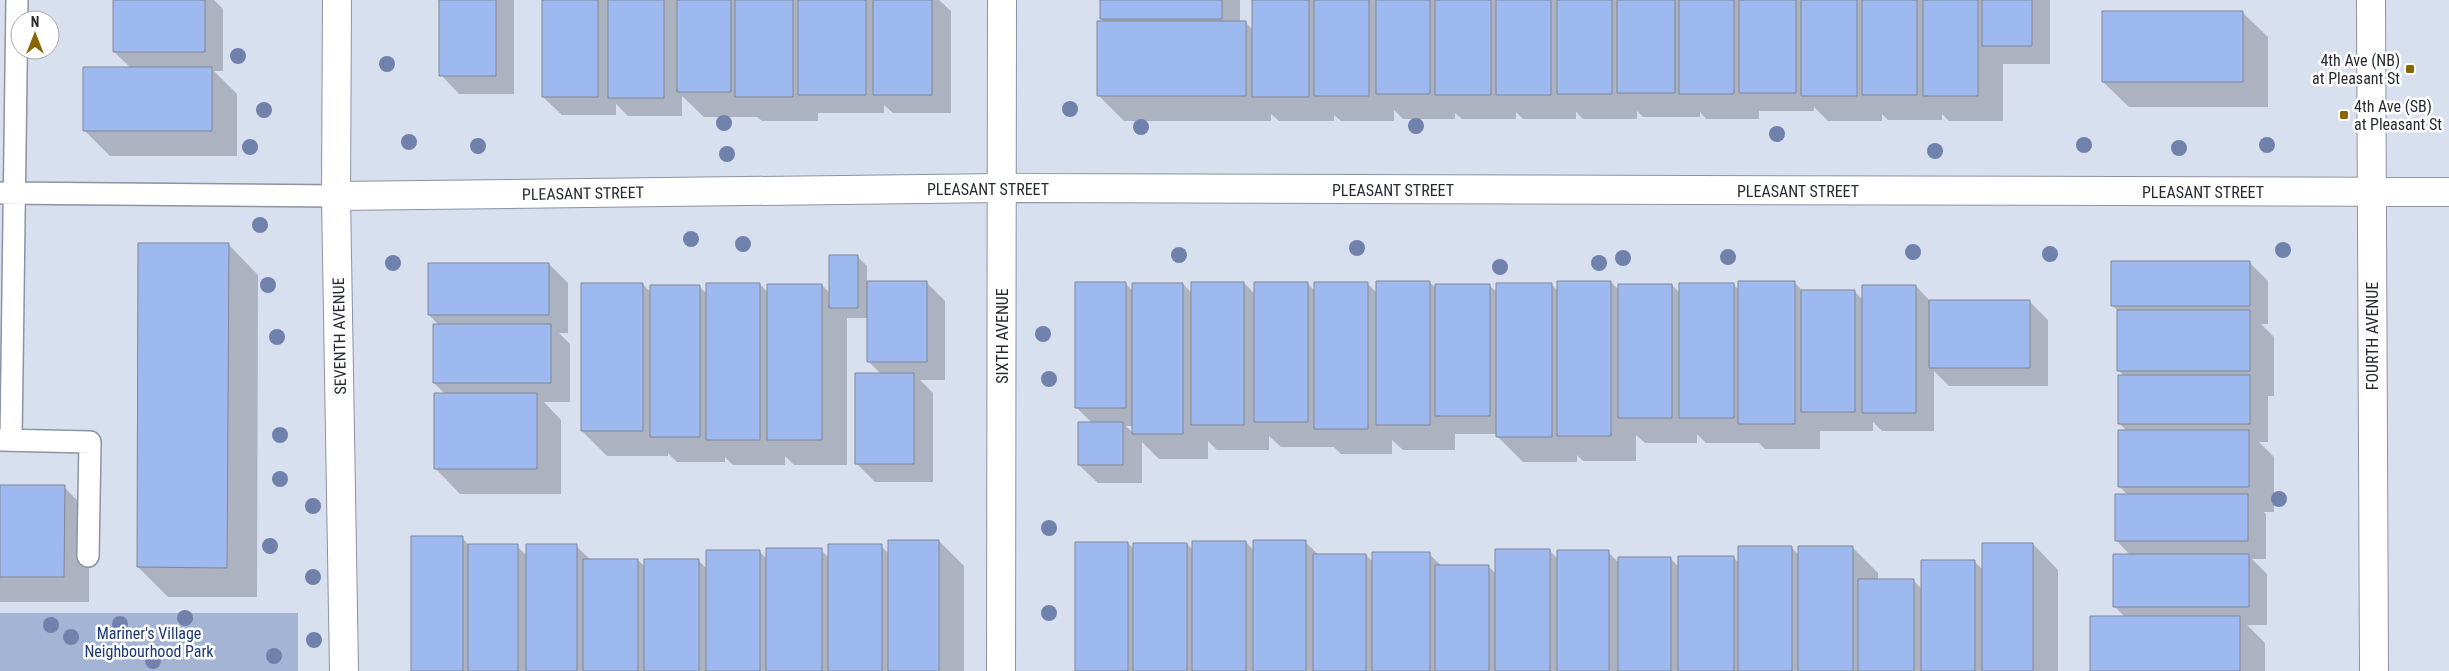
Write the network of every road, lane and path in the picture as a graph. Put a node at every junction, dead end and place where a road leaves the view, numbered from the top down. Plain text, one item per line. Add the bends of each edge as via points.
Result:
1 (17, 0) edge
2 (337, 0) edge
3 (1002, 0) edge
4 (2371, 0) edge
5 (1003, 188) junction
6 (2370, 192) junction
7 (2449, 192) edge
8 (7, 193) edge
9 (336, 196) junction
10 (6, 440) edge
11 (88, 556) dead end
12 (344, 671) edge
13 (1001, 671) edge
14 (2374, 671) edge

1 - 8 lane
2 - 9 street, SEVENTH AVENUE
3 - 5 street, SIXTH AVENUE
4 - 6 street, FOURTH AVENUE
5 - 6 street, PLEASANT STREET
5 - 9 street, PLEASANT STREET
5 - 13 street, SIXTH AVENUE
6 - 7 street, PLEASANT STREET
6 - 14 street, FOURTH AVENUE
8 - 9 lane
8 - 10 lane
9 - 12 street, SEVENTH AVENUE
10 - 11 lane via 90,442

